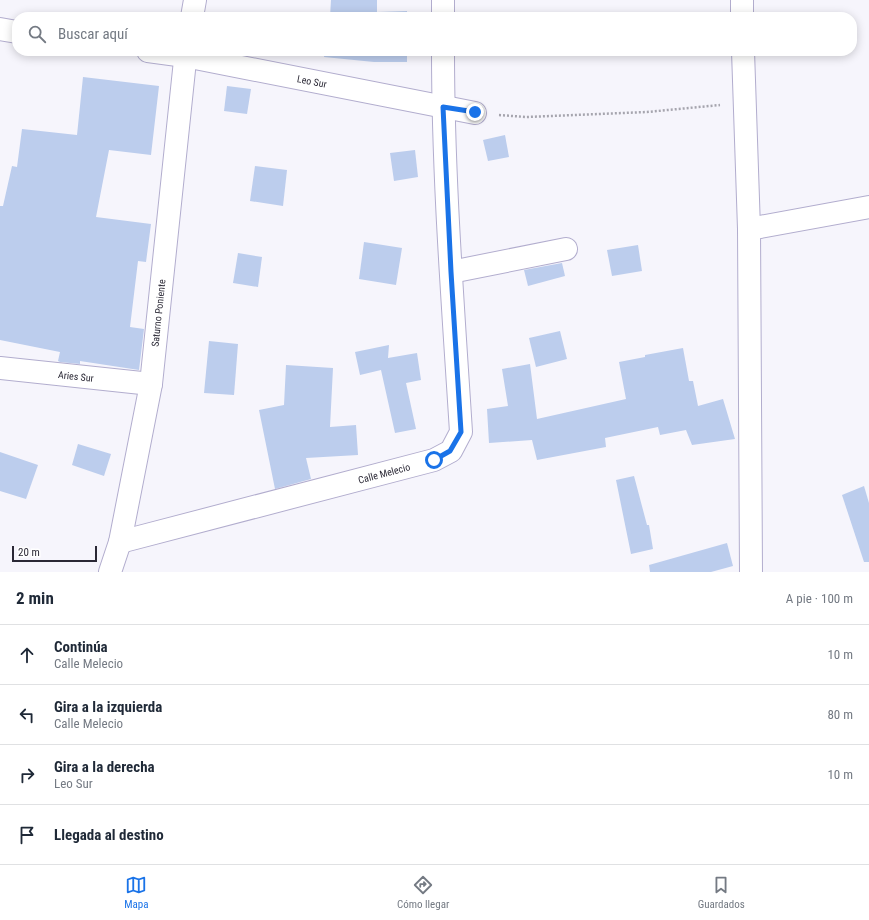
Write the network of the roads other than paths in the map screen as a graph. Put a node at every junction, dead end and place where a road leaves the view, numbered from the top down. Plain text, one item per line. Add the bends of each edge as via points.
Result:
1 (195, 0) edge
2 (443, 0) edge
3 (742, 0) edge
4 (193, 12) edge
5 (443, 12) edge
6 (742, 12) edge
7 (0, 29) edge
8 (12, 31) edge
9 (185, 56) edge
10 (195, 56) edge
11 (443, 56) edge
12 (743, 56) edge
13 (443, 107) junction
14 (475, 112) road end
15 (869, 207) edge
16 (749, 228) junction
17 (566, 250) dead end
18 (451, 272) junction
19 (0, 368) edge
20 (151, 384) junction
21 (120, 542) junction
22 (110, 572) edge
23 (751, 572) edge

1 - 4 street
2 - 5 street
3 - 6 street
7 - 8 street
9 - 20 street, Saturno Poniente
10 - 13 street, Leo Sur
11 - 13 street, Calle Melecio
12 - 16 street
13 - 14 street, Leo Sur
13 - 18 street, Calle Melecio
15 - 16 street
16 - 23 street
17 - 18 street
18 - 21 street, Calle Melecio via 461,432 450,451 434,460
19 - 20 street, Aries Sur
20 - 21 street, Saturno Poniente
21 - 22 street, Saturno Poniente

